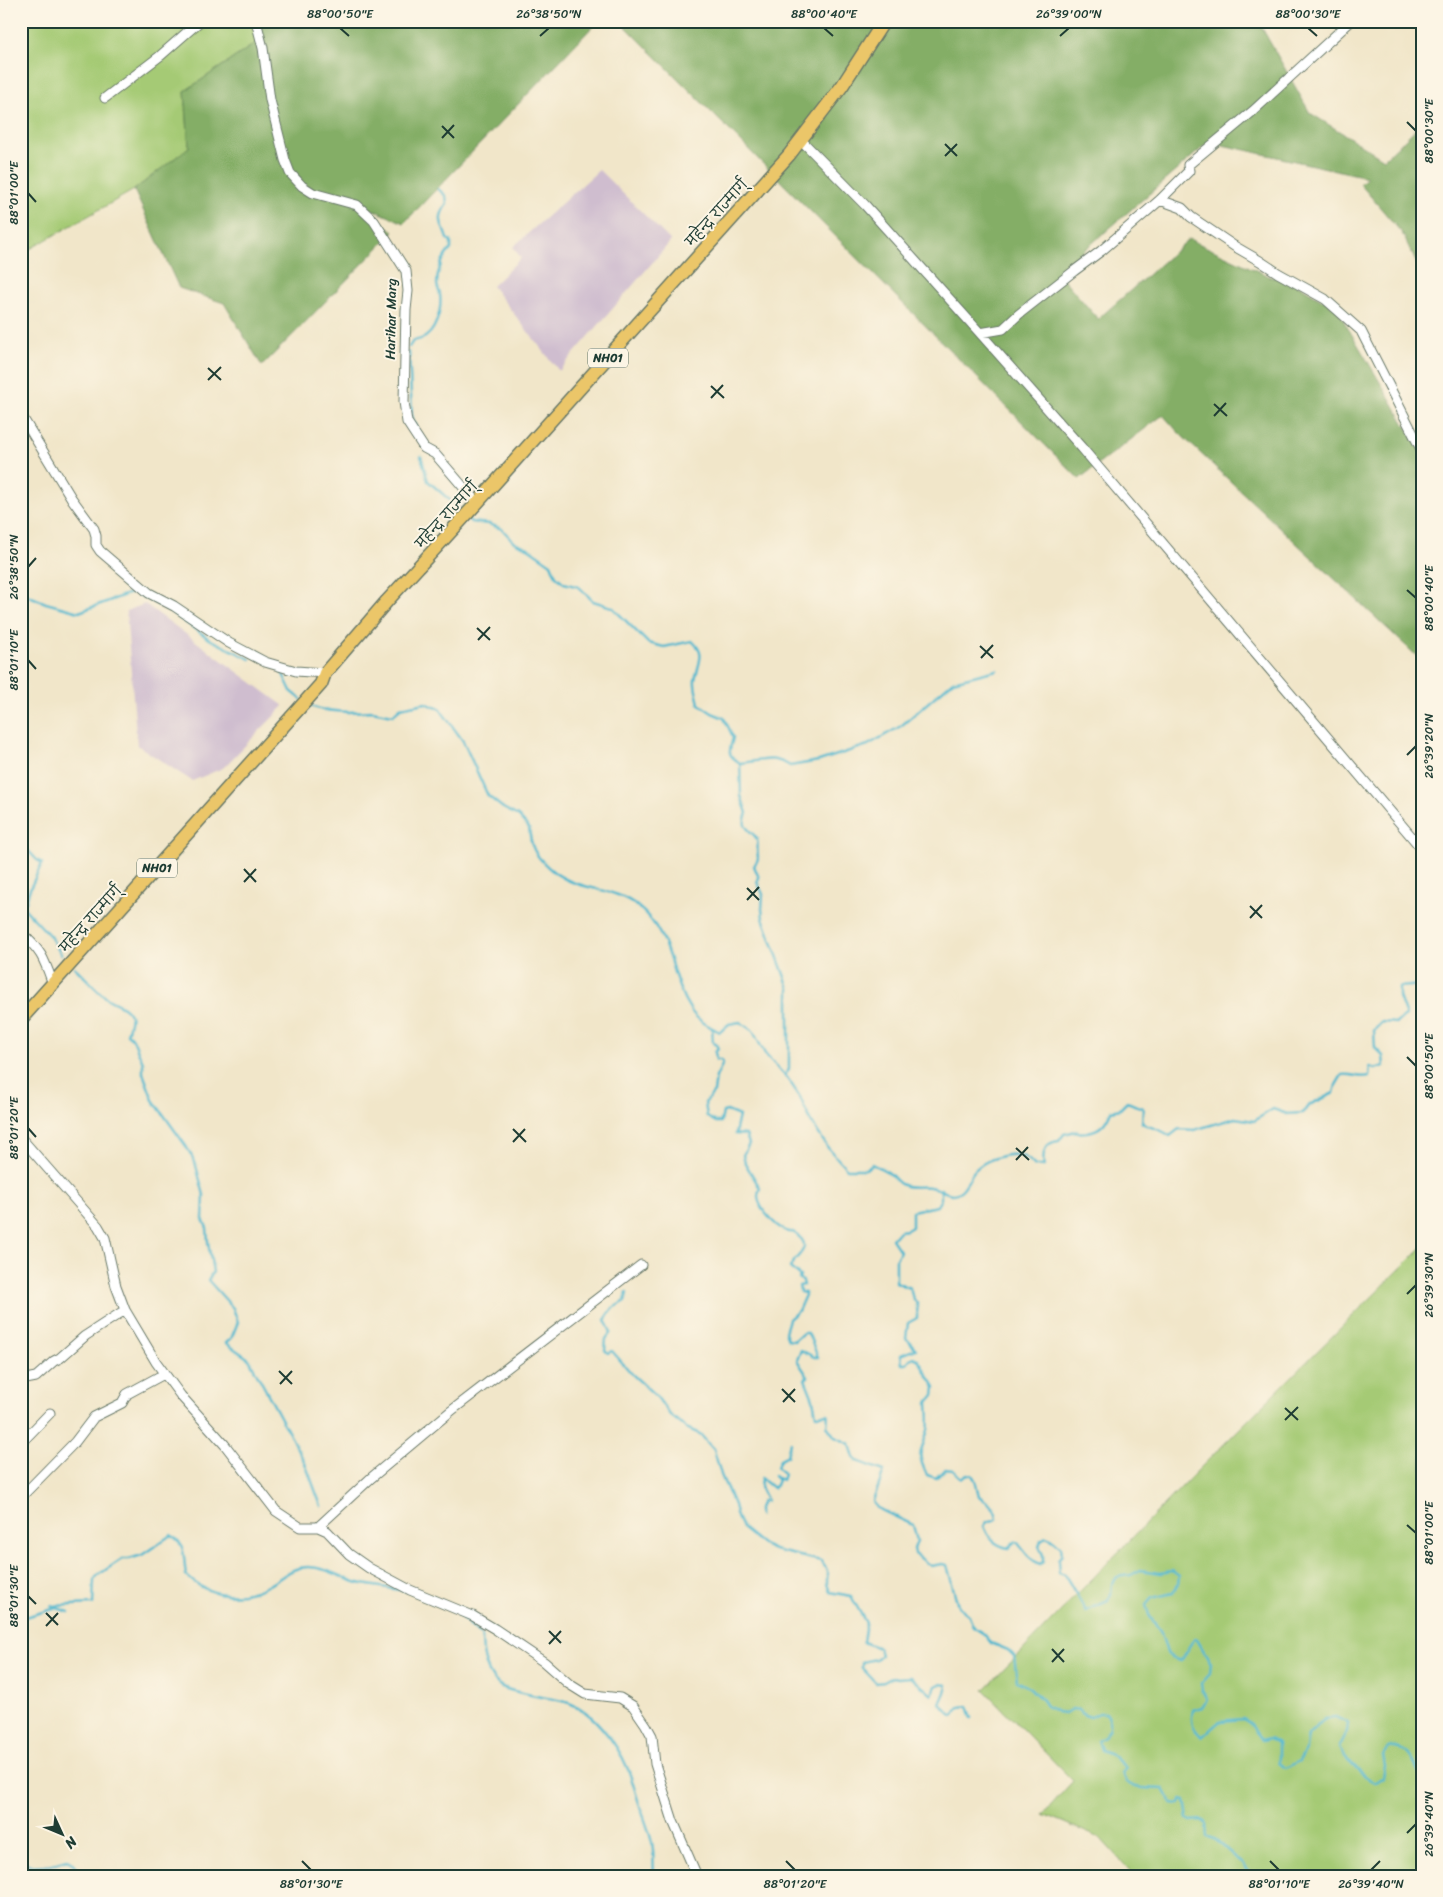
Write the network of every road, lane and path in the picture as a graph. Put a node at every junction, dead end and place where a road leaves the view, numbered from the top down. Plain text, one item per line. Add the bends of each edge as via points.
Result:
1 (200, 21) edge
2 (256, 21) edge
3 (884, 21) edge
4 (1350, 21) edge
5 (105, 98) dead end
6 (801, 140) junction
7 (1160, 200) junction
8 (980, 333) junction
9 (21, 415) edge
10 (1422, 451) edge
11 (477, 503) junction
12 (323, 678) junction
13 (1422, 849) edge
14 (21, 933) edge
15 (53, 984) junction
16 (21, 1019) edge
17 (21, 1138) edge
18 (641, 1265) dead end
19 (125, 1310) junction
20 (164, 1374) junction
21 (21, 1380) edge
22 (50, 1413) dead end
23 (21, 1443) edge
24 (21, 1497) edge
25 (318, 1527) junction
26 (697, 1876) edge

1 - 5 street
2 - 11 street, Harihar Marg via 270,100 290,173 313,193 357,205 374,221 406,271 404,402 407,422 424,448 435,454
3 - 6 highway, महेन्द्र राज्मार्ग् / NH01 via 842,86
4 - 7 street via 1253,111 1188,165 1189,171
6 - 8 street via 865,205
6 - 11 highway, महेन्द्र राज्मार्ग् / NH01
7 - 8 street via 1003,330
7 - 10 street via 1182,208 1190,217 1234,246 1324,299 1362,331
8 - 13 street via 1082,448
9 - 12 street via 94,529 100,551 149,593 229,643 265,662
11 - 12 highway, महेन्द्र राज्मार्ग् / NH01 via 387,601
12 - 15 highway, महेन्द्र राज्मार्ग् / NH01
14 - 15 street via 36,945 43,956
15 - 16 highway, महेन्द्र राज्मार्ग् / NH01
17 - 19 street via 98,1226 105,1238
18 - 25 street via 451,1411
19 - 20 street
19 - 21 street via 85,1336 36,1377
20 - 24 street via 127,1394 122,1403 94,1417 75,1442
20 - 25 street via 276,1511 300,1527
22 - 23 street
25 - 26 street via 327,1531 349,1554 369,1568 410,1590 473,1616 544,1662 585,1694 620,1698 633,1706 652,1736 655,1764 673,1821

